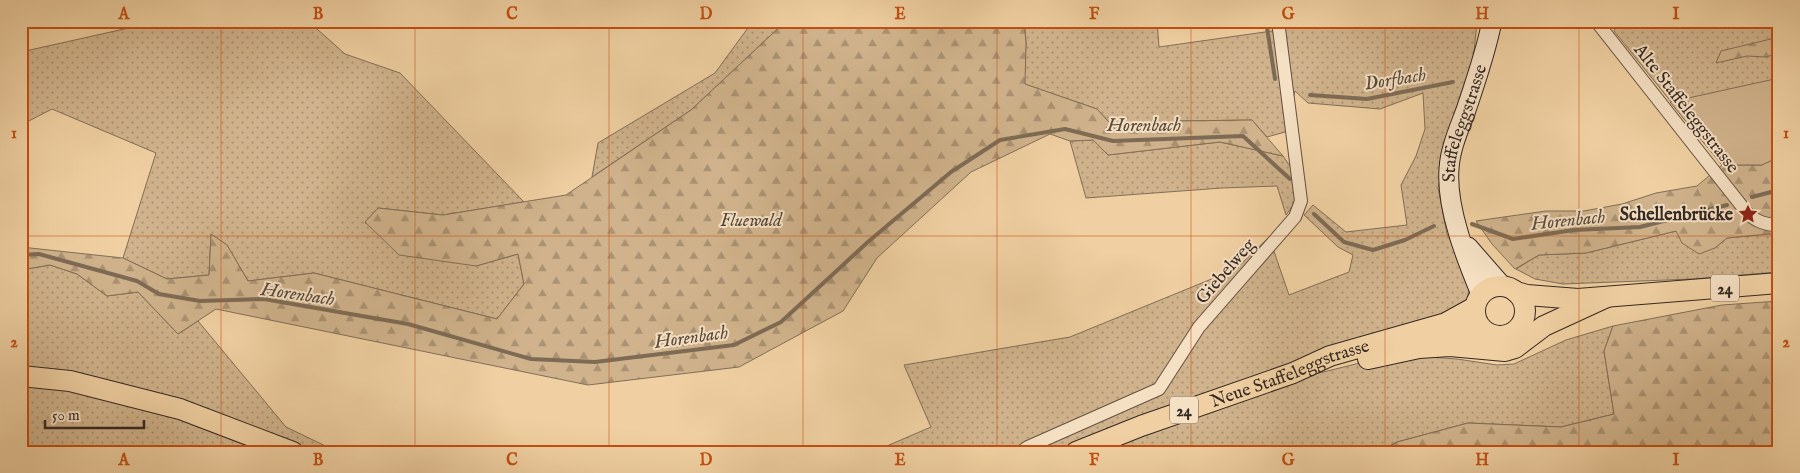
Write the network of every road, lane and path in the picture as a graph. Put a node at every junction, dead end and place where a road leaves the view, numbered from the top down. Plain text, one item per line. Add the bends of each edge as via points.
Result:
1 (1278, 21) edge
2 (1492, 21) edge
3 (1596, 21) edge
4 (1779, 226) edge
5 (1457, 228) junction
6 (1779, 284) edge
7 (1509, 289) junction
8 (1608, 297) junction
9 (1578, 299) junction
10 (1478, 301) junction
11 (1521, 325) junction
12 (1486, 333) junction
13 (1419, 348) junction
14 (1293, 372) junction
15 (21, 376) edge
16 (293, 452) edge
17 (1021, 452) edge
18 (1076, 452) edge

1 - 17 street, Giebelweg via 1301,201 1295,217 1199,327 1159,389
2 - 5 street, Staffeleggstrasse via 1483,62 1449,168 1449,199
3 - 4 street, Alte Staffeleggstrasse via 1748,214 1758,222
5 - 7 street, Staffeleggstrasse via 1475,256
5 - 10 street, Staffeleggstrasse
6 - 8 main road, 24
7 - 9 main road, 24 via 1528,295
7 - 10 main road via 1494,287
7 - 11 main road via 1525,307
8 - 9 main road, 24
8 - 13 main road, 24 via 1544,326 1510,349
9 - 11 main road, 24
10 - 12 main road via 1476,320
10 - 14 main road, Neue Staffeleggstrasse / 24 via 1446,323 1330,356
11 - 12 main road via 1502,337
12 - 13 main road, 24 via 1450,334 1433,338
13 - 14 main road, 24
14 - 18 main road, Neue Staffeleggstrasse / 24
15 - 16 main road via 70,381 180,409

